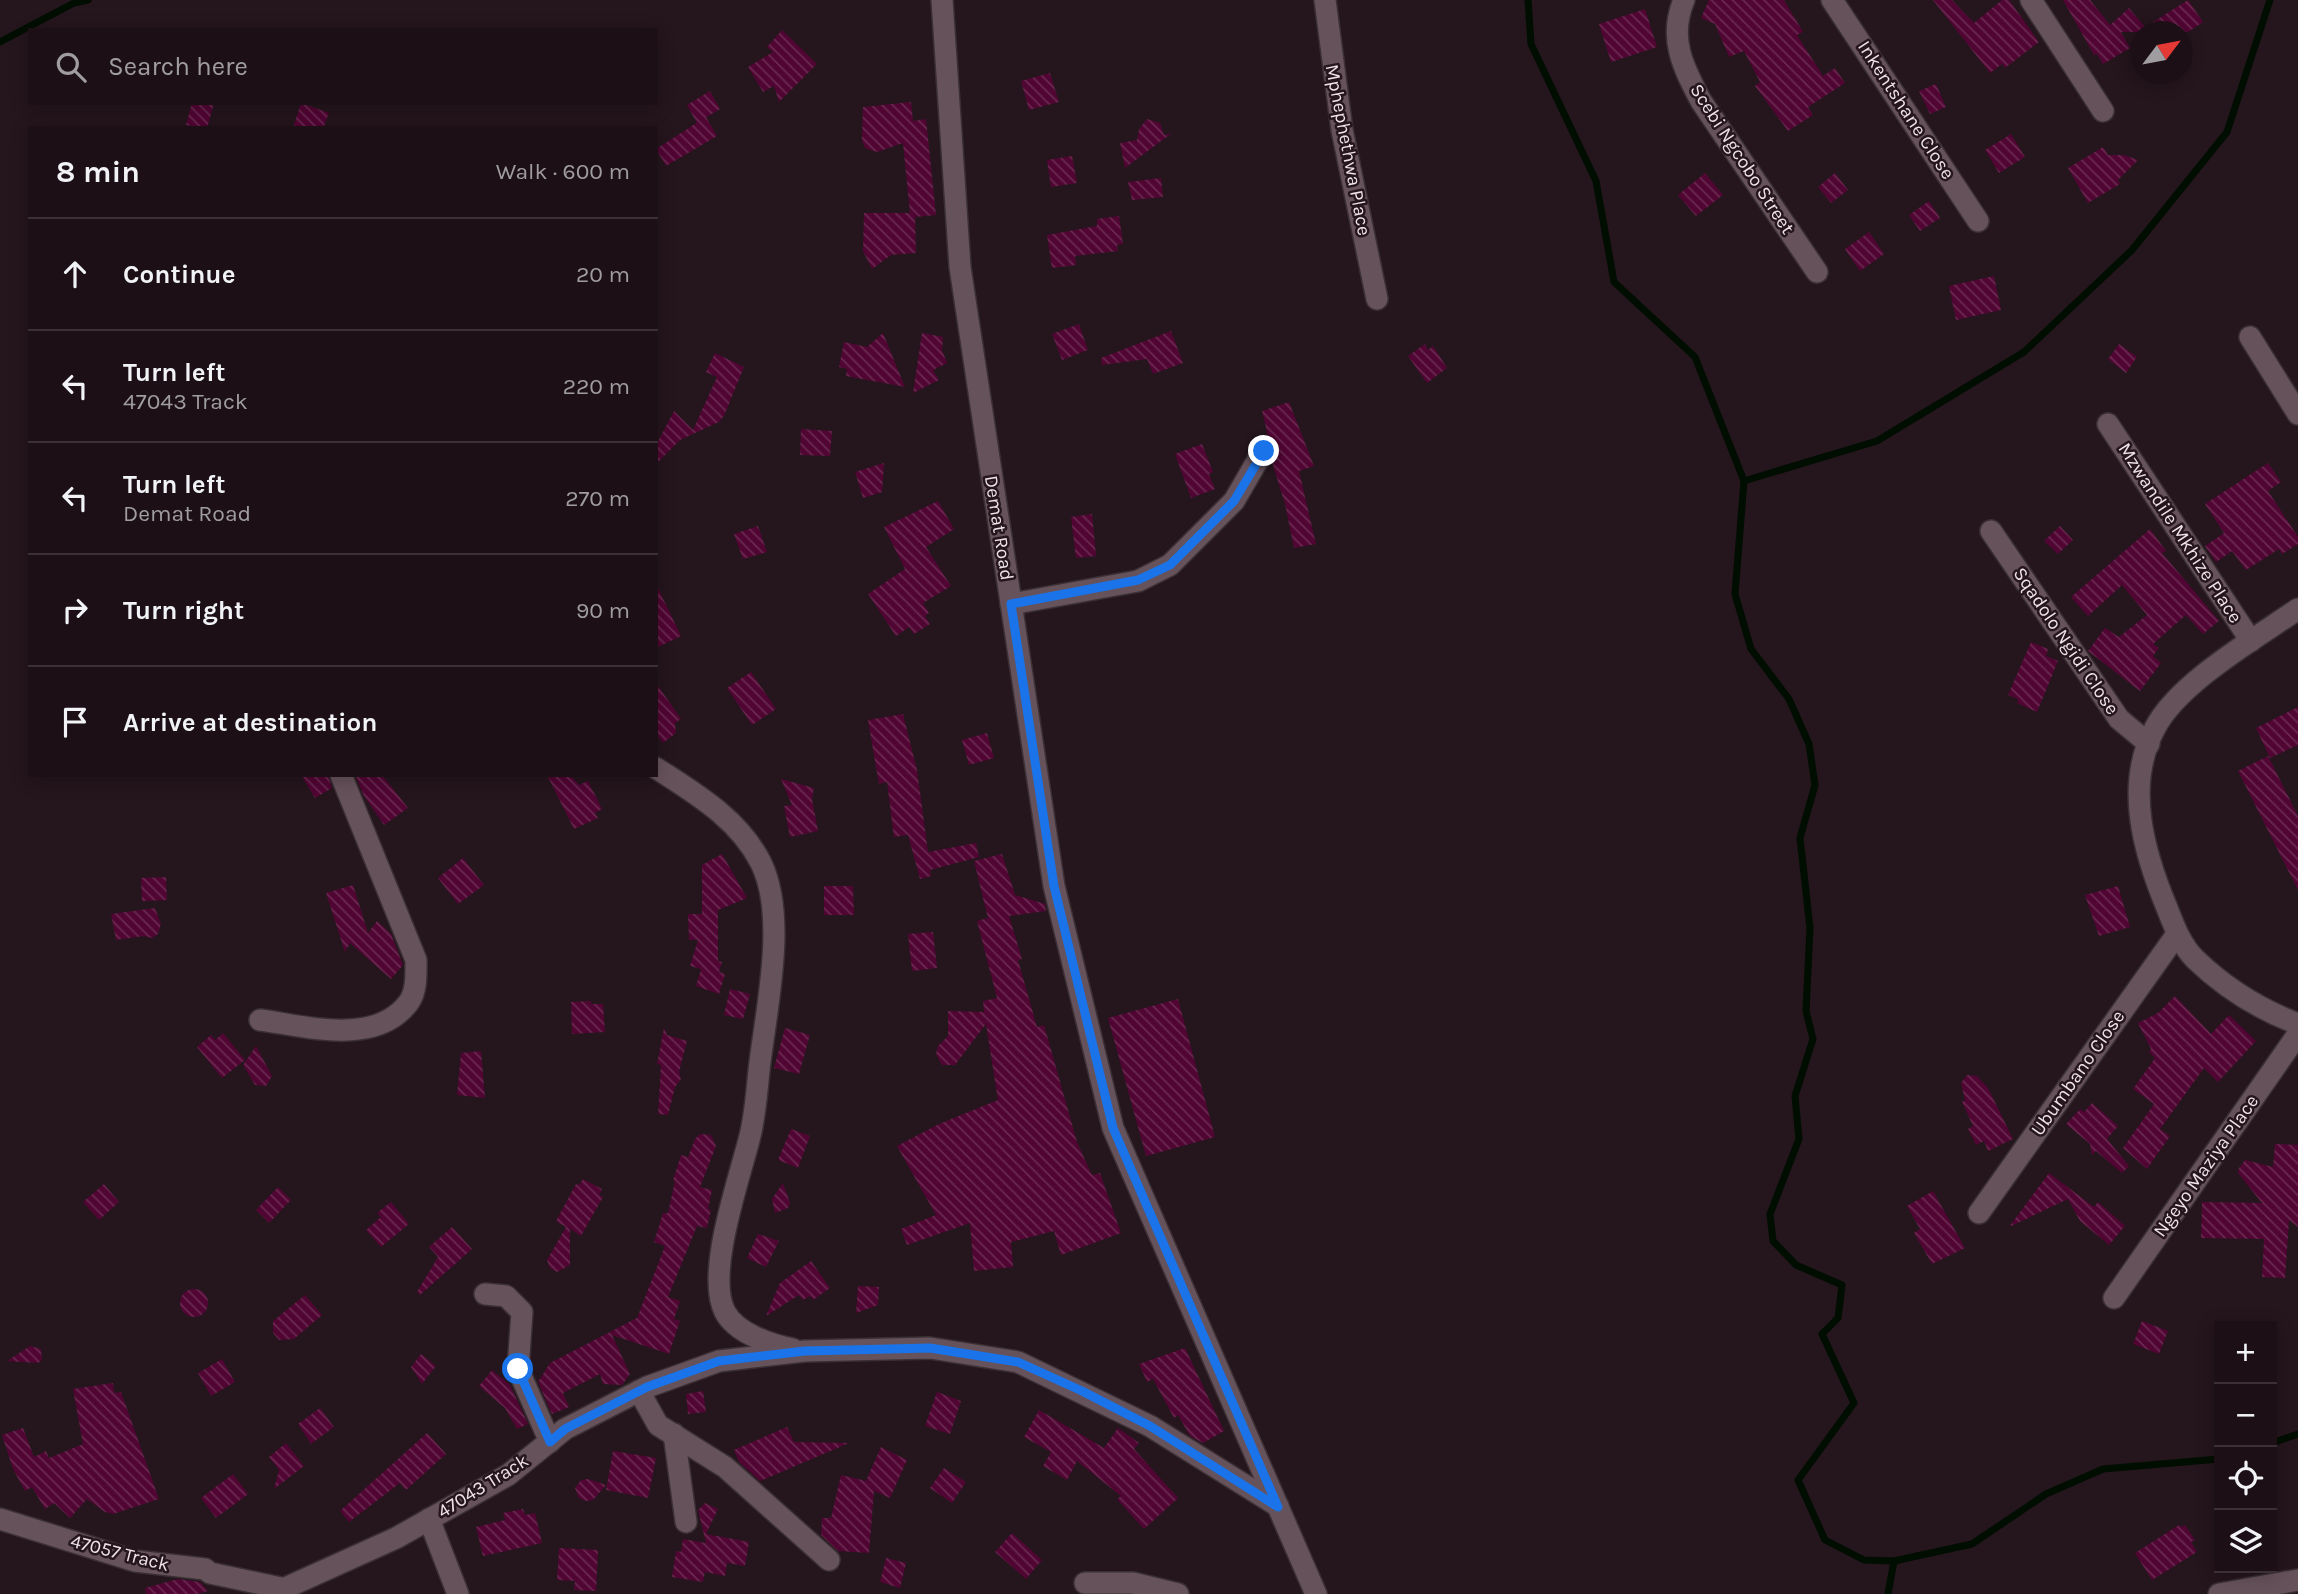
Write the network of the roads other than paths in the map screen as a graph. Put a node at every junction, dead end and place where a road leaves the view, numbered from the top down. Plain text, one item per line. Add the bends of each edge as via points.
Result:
1 (942, 0) edge
2 (1325, 0) edge
3 (1684, 0) edge
4 (1832, 0) edge
5 (2031, 0) edge
6 (2103, 111) dead end
7 (1978, 221) dead end
8 (1817, 272) dead end
9 (1377, 299) dead end
10 (2250, 337) dead end
11 (2298, 414) edge
12 (2108, 424) dead end
13 (1264, 451) dead end
14 (1991, 531) dead end
15 (1011, 604) junction
16 (2298, 609) edge
17 (2251, 641) junction
18 (2149, 744) junction
19 (658, 769) edge
20 (342, 777) edge
21 (2178, 934) junction
22 (260, 1020) dead end
23 (2298, 1024) edge
24 (2298, 1034) edge
25 (1979, 1213) dead end
26 (485, 1294) dead end
27 (2114, 1298) dead end
28 (805, 1351) junction
29 (639, 1391) junction
30 (674, 1434) junction
31 (550, 1442) junction
32 (1278, 1507) junction
33 (0, 1519) edge
34 (429, 1519) junction
35 (686, 1522) dead end
36 (829, 1560) dead end
37 (2298, 1580) edge
38 (1085, 1583) dead end
39 (277, 1591) edge
40 (458, 1594) edge
41 (1178, 1594) edge
42 (1316, 1594) edge
43 (2219, 1594) edge

1 - 15 street, Demat Road via 960,267
2 - 9 street, Mphephethwa Place via 1342,130
3 - 8 street, Scebi Ngcobo Street via 1675,37 1685,70 1701,101
4 - 7 street, Inkentshane Close
5 - 6 street
10 - 11 street
12 - 17 street, Mzwandile Mkhize Place
13 - 15 street via 1234,501 1170,565 1138,580
14 - 18 street, Sqadolo Ngidi Close via 2119,719
15 - 32 street, Demat Road via 1054,886 1113,1128
16 - 17 street
17 - 18 street via 2170,708
18 - 21 street via 2139,809 2148,862
19 - 28 street via 725,817 747,841 771,890 768,997 751,1133 733,1194 719,1293 726,1314 739,1326 776,1346
20 - 22 street via 416,960 416,982 409,1002 384,1022 361,1028 333,1030
21 - 23 street via 2194,958 2232,989
21 - 25 street, Ubumbano Close
24 - 27 street, Ngeyo Maziya Place
26 - 31 street via 506,1296 522,1312 518,1369
28 - 29 street, 47043 Track via 719,1361
28 - 32 street, 47043 Track via 930,1348 1018,1362 1150,1426
29 - 30 street via 658,1425
29 - 31 street, 47043 Track via 565,1429
30 - 35 street
30 - 36 street via 725,1467
31 - 34 street, 47043 Track via 508,1475
32 - 42 street, Demat Road
33 - 39 street, 47057 Track via 135,1561 205,1569
34 - 39 street, 47043 Track
34 - 40 street
37 - 43 street
38 - 41 street via 1133,1583

